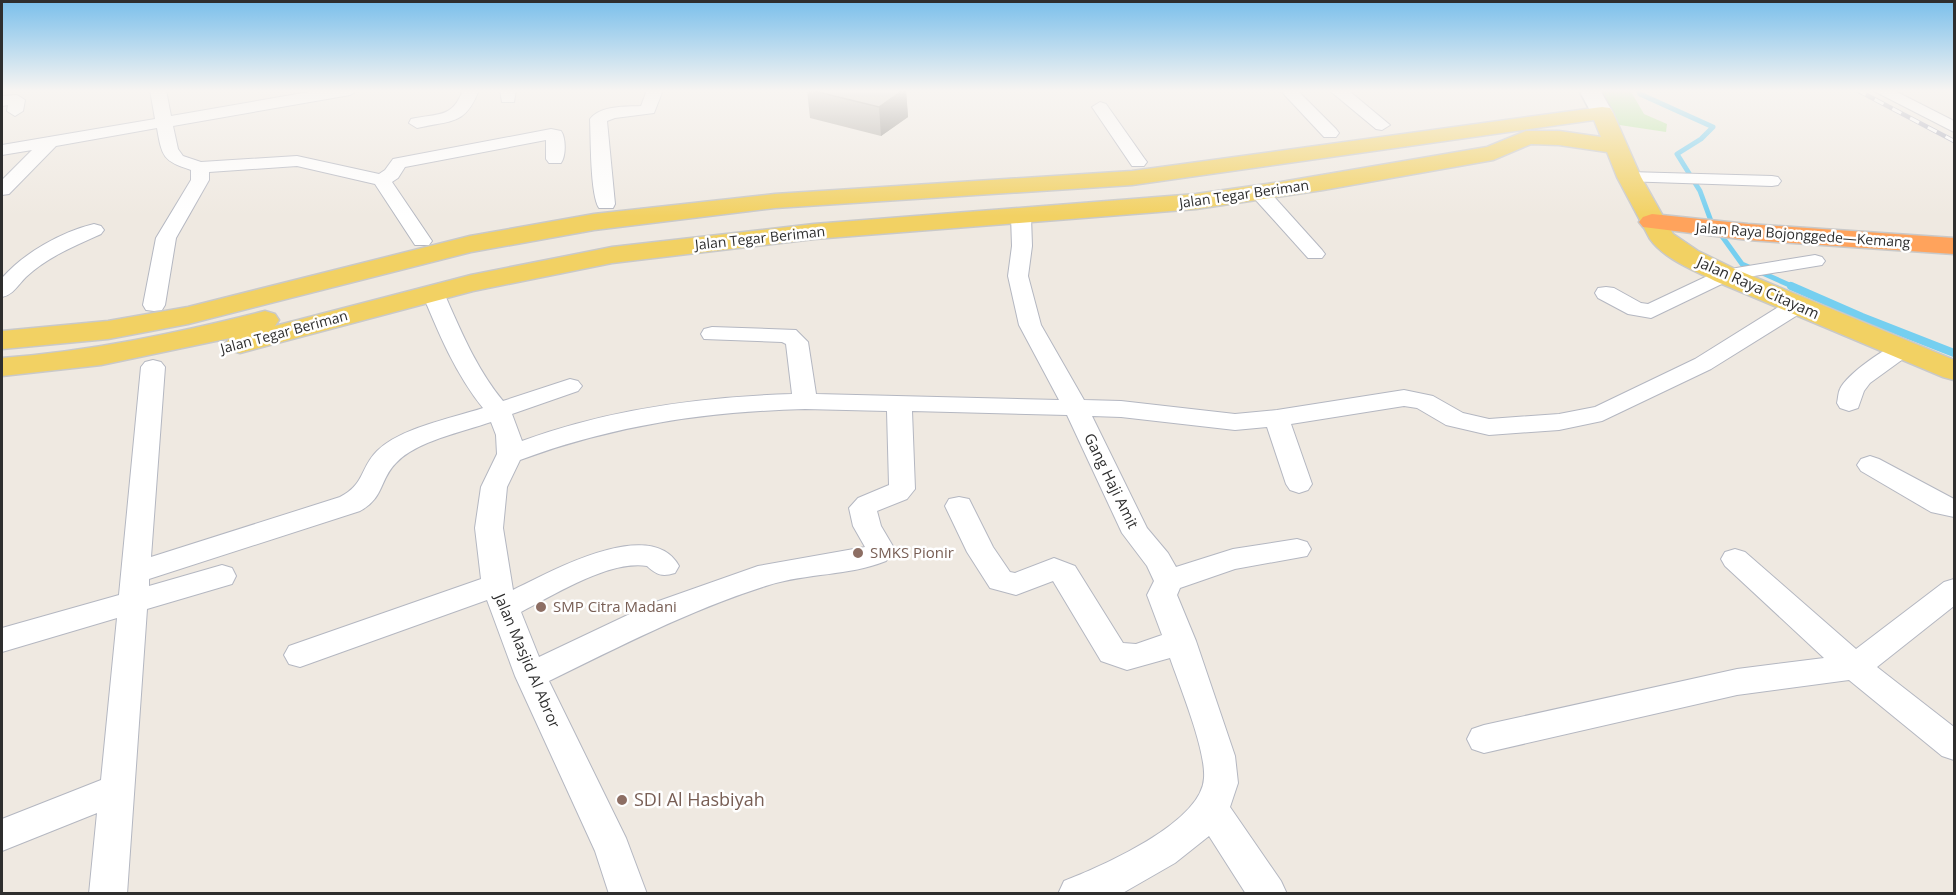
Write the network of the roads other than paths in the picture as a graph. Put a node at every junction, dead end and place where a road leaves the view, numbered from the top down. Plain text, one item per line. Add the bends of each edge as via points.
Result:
1 (111, 132) edge
2 (166, 132) edge
3 (599, 132) edge
4 (1117, 132) edge
5 (1338, 132) edge
6 (1516, 132) edge
7 (1525, 132) edge
8 (1535, 132) edge
9 (1609, 132) edge
10 (1330, 133) joint
11 (50, 142) junction
12 (1614, 146) junction
13 (2, 150) edge
14 (555, 159) dead end
15 (1138, 162) junction
16 (201, 167) junction
17 (1209, 176) junction
18 (1629, 177) junction
19 (382, 180) junction
20 (1772, 181) dead end
21 (2, 190) edge
22 (1260, 193) junction
23 (606, 204) junction
24 (1021, 216) junction
25 (681, 221) junction
26 (1652, 222) junction
27 (94, 230) dead end
28 (422, 241) junction
29 (1954, 246) edge
30 (1316, 254) dead end
31 (1815, 261) dead end
32 (363, 271) junction
33 (296, 272) junction
34 (1733, 273) junction
35 (2, 291) edge
36 (433, 293) junction
37 (1606, 293) dead end
38 (154, 305) junction
39 (1796, 306) junction
40 (2, 317) edge
41 (712, 334) dead end
42 (2, 340) edge
43 (1902, 349) junction
44 (2, 367) edge
45 (153, 367) junction
46 (1954, 371) edge
47 (570, 386) dead end
48 (2, 389) edge
49 (806, 401) junction
50 (899, 403) junction
51 (1849, 404) dead end
52 (1076, 408) junction
53 (498, 410) junction
54 (1277, 418) junction
55 (510, 454) junction
56 (1870, 465) dead end
57 (1299, 484) dead end
58 (958, 506) dead end
59 (1954, 508) edge
60 (1297, 549) dead end
61 (1735, 559) dead end
62 (665, 566) dead end
63 (135, 573) junction
64 (222, 576) dead end
65 (1169, 581) junction
66 (1954, 590) edge
67 (500, 596) junction
68 (132, 603) junction
69 (2, 640) edge
70 (1181, 641) junction
71 (300, 655) dead end
72 (1855, 667) junction
73 (531, 676) junction
74 (1484, 739) dead end
75 (1954, 746) edge
76 (118, 789) junction
77 (1211, 809) junction
78 (2, 834) edge
79 (1101, 890) edge
80 (108, 894) edge
81 (628, 894) edge
82 (1268, 894) edge

1 - 11 street
2 - 16 street via 169,150 177,160
3 - 23 street
4 - 15 street
5 - 10 main road, Jalan Tegar Beriman
6 - 17 main road, Jalan Tegar Beriman
7 - 22 main road, Jalan Tegar Beriman via 1493,153
8 - 12 main road, Jalan Tegar Beriman
9 - 12 main road, Jalan Raya Citayam
10 - 17 main road, Jalan Tegar Beriman
11 - 13 street
11 - 21 street
12 - 18 main road, Jalan Raya Citayam
14 - 19 street via 555,135 551,134 399,163
15 - 17 main road, Jalan Tegar Beriman
15 - 23 main road, Jalan Tegar Beriman via 790,184
16 - 19 street via 297,161
16 - 38 street via 200,180 166,238
17 - 22 main road, Jalan Tegar Beriman
17 - 24 main road, Jalan Tegar Beriman
17 - 25 main road, Jalan Tegar Beriman via 1143,192 779,220
18 - 20 street
18 - 26 main road, Jalan Raya Citayam
19 - 28 street
22 - 30 street
23 - 28 main road, Jalan Tegar Beriman via 544,213
24 - 36 main road, Jalan Tegar Beriman via 785,235 612,255
24 - 52 street, Gang Haji Amit via 1018,276 1030,325
25 - 32 main road, Jalan Tegar Beriman via 534,231
25 - 44 main road, Jalan Tegar Beriman via 485,262 155,347
26 - 29 highway, Jalan Raya Bojonggede—Kemang
26 - 34 main road, Jalan Raya Citayam via 1663,238 1689,257
27 - 35 street via 43,253 11,278
28 - 33 main road, Jalan Tegar Beriman
31 - 34 street
32 - 33 main road
32 - 42 main road, Jalan Tegar Beriman via 188,315 108,330
33 - 38 main road, Jalan Tegar Beriman
34 - 37 street via 1651,311 1636,309
34 - 39 main road, Jalan Raya Citayam
36 - 45 main road, Jalan Tegar Beriman
36 - 53 street via 458,351
38 - 40 main road, Jalan Tegar Beriman via 84,314
39 - 43 main road, Jalan Raya Citayam
39 - 54 street via 1703,364 1602,413 1559,422 1489,427 1455,419 1424,401 1404,398
41 - 49 street via 788,334 797,342
43 - 46 main road, Jalan Raya Citayam
43 - 51 street via 1862,378 1852,389
45 - 48 main road, Jalan Tegar Beriman
45 - 63 street
47 - 53 street
49 - 50 street
49 - 55 street via 715,405 642,415 592,425
50 - 52 street
50 - 73 street via 902,489 870,501 863,508 867,526 880,548 876,554 768,574 674,607
52 - 54 street via 1235,422
52 - 65 street, Gang Haji Amit via 1136,533
53 - 55 street via 509,435
53 - 63 street via 405,443 385,458 363,497 350,504
54 - 57 street
55 - 67 street, Jalan Masjid Al Abror via 494,487 489,528
56 - 59 street via 1941,505
58 - 70 street via 1000,580 1016,584 1060,570 1118,657 1130,658
60 - 65 street via 1233,559
61 - 72 street
62 - 67 street via 656,558 642,555 616,558
63 - 68 street
64 - 68 street
65 - 70 street via 1162,595
66 - 72 street
67 - 71 street
67 - 73 street, Jalan Masjid Al Abror
68 - 69 street
68 - 76 street
70 - 77 street via 1218,754 1221,783
72 - 74 street via 1737,682
72 - 75 street
73 - 81 street, Jalan Masjid Al Abror via 613,850
76 - 78 street
76 - 80 street
77 - 79 street via 1172,847
77 - 82 street

